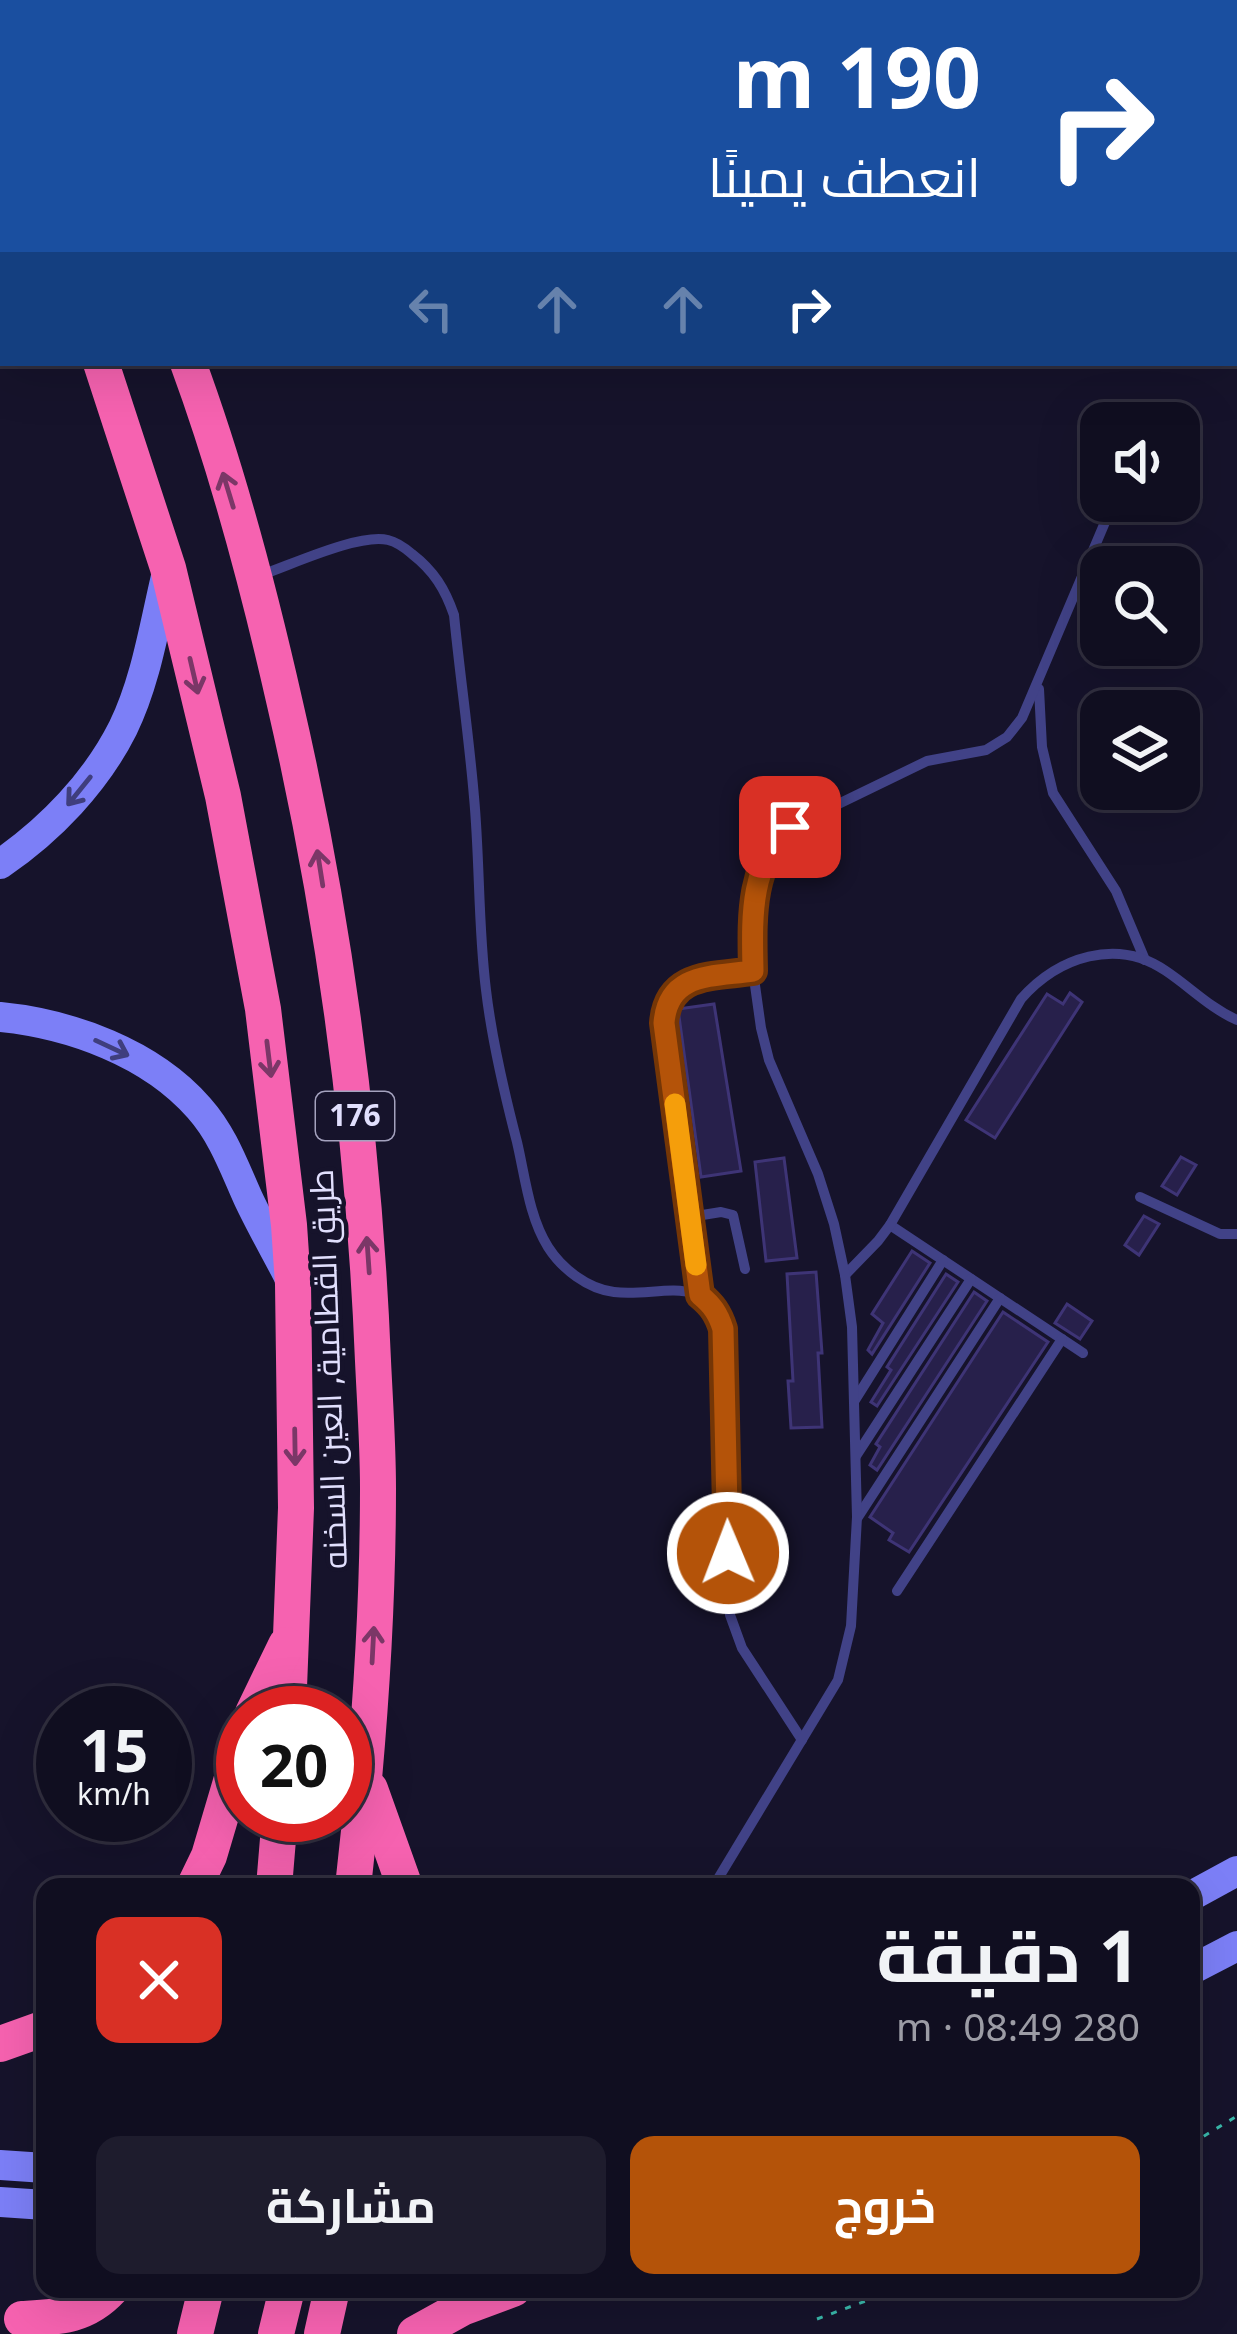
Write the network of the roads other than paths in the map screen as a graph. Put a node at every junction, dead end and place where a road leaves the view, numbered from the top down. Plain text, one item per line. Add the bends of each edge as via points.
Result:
1 (102, 366) edge
2 (189, 366) edge
3 (1105, 522) edge
4 (168, 568) junction
5 (254, 578) junction
6 (1040, 677) junction
7 (0, 864) edge
8 (1144, 960) junction
9 (753, 971) junction
10 (0, 1017) edge
11 (1237, 1020) edge
12 (1140, 1197) dead end
13 (690, 1217) junction
14 (890, 1226) junction
15 (1237, 1234) edge
16 (943, 1260) junction
17 (745, 1269) dead end
18 (845, 1275) junction
19 (971, 1279) junction
20 (293, 1284) junction
21 (700, 1295) junction
22 (1000, 1298) junction
23 (1062, 1339) junction
24 (1084, 1353) dead end
25 (854, 1401) junction
26 (856, 1456) junction
27 (857, 1517) junction
28 (897, 1591) dead end
29 (291, 1637) junction
30 (266, 1686) edge
31 (288, 1686) edge
32 (370, 1686) edge
33 (802, 1740) junction
34 (372, 1796) edge
35 (216, 1830) edge
36 (278, 1842) edge
37 (358, 1842) edge
38 (1237, 1871) edge
39 (198, 1878) edge
40 (275, 1878) edge
41 (354, 1878) edge
42 (402, 1878) edge
43 (718, 1878) edge
44 (1200, 1891) edge
45 (1237, 1946) edge
46 (1200, 1965) edge
47 (36, 2032) edge
48 (0, 2047) edge
49 (36, 2051) edge
50 (0, 2165) edge
51 (36, 2167) edge
52 (0, 2202) edge
53 (36, 2204) edge
54 (102, 2298) edge
55 (204, 2298) edge
56 (285, 2298) edge
57 (330, 2298) edge
58 (450, 2299) edge
59 (22, 2321) edge
60 (195, 2334) edge
61 (276, 2334) edge
62 (322, 2334) edge
63 (415, 2334) edge

1 - 4 highway, طريق القطامية, العين السخنه / 176
5 -> 2 highway, طريق القطامية, العين السخنه / 176
3 - 6 lane
4 -> 7 main road via 123,727 66,807
4 -> 20 highway, طريق القطامية, العين السخنه / 176 via 263,1009
5 - 21 lane via 373,538 401,545 439,580 454,615 492,1034 541,1234 563,1266 596,1287
32 -> 5 highway, طريق القطامية, العين السخنه / 176 via 378,1485 369,1254 347,1036 312,819
6 - 8 lane via 1053,793 1116,891
6 - 9 lane via 1022,718 997,744 927,761 777,839 755,889
8 - 11 lane
8 - 14 lane via 1086,956 1034,984
9 - 13 lane via 690,980 665,1010
9 - 18 lane via 769,1060 818,1174
10 -> 20 main road via 103,1042 199,1107
12 - 15 lane via 1220,1234
13 - 17 lane via 733,1215
13 - 21 lane
14 - 16 lane
14 - 18 lane
16 - 19 lane
16 - 25 lane
18 - 25 lane
19 - 22 lane
19 - 26 lane
20 -> 29 highway, طريق القطامية, العين السخنه / 176
21 - 33 lane via 723,1329 730,1615 742,1648
22 - 23 lane
22 - 27 lane
23 - 24 lane
23 - 28 lane
25 - 26 lane
26 - 27 lane
27 - 33 lane via 844,1661
29 - 30 highway
29 - 31 highway, طريق القطامية, العين السخنه / 176
33 - 43 lane
34 - 42 highway
35 - 39 highway
36 - 40 highway
37 - 41 highway, طريق القطامية, العين السخنه / 176
38 - 44 main road
45 - 46 main road
47 - 48 highway
48 - 49 highway
50 - 51 main road
52 - 53 main road
54 - 59 highway via 71,2316
55 - 60 highway
56 - 61 highway
57 - 62 highway
58 - 63 highway

